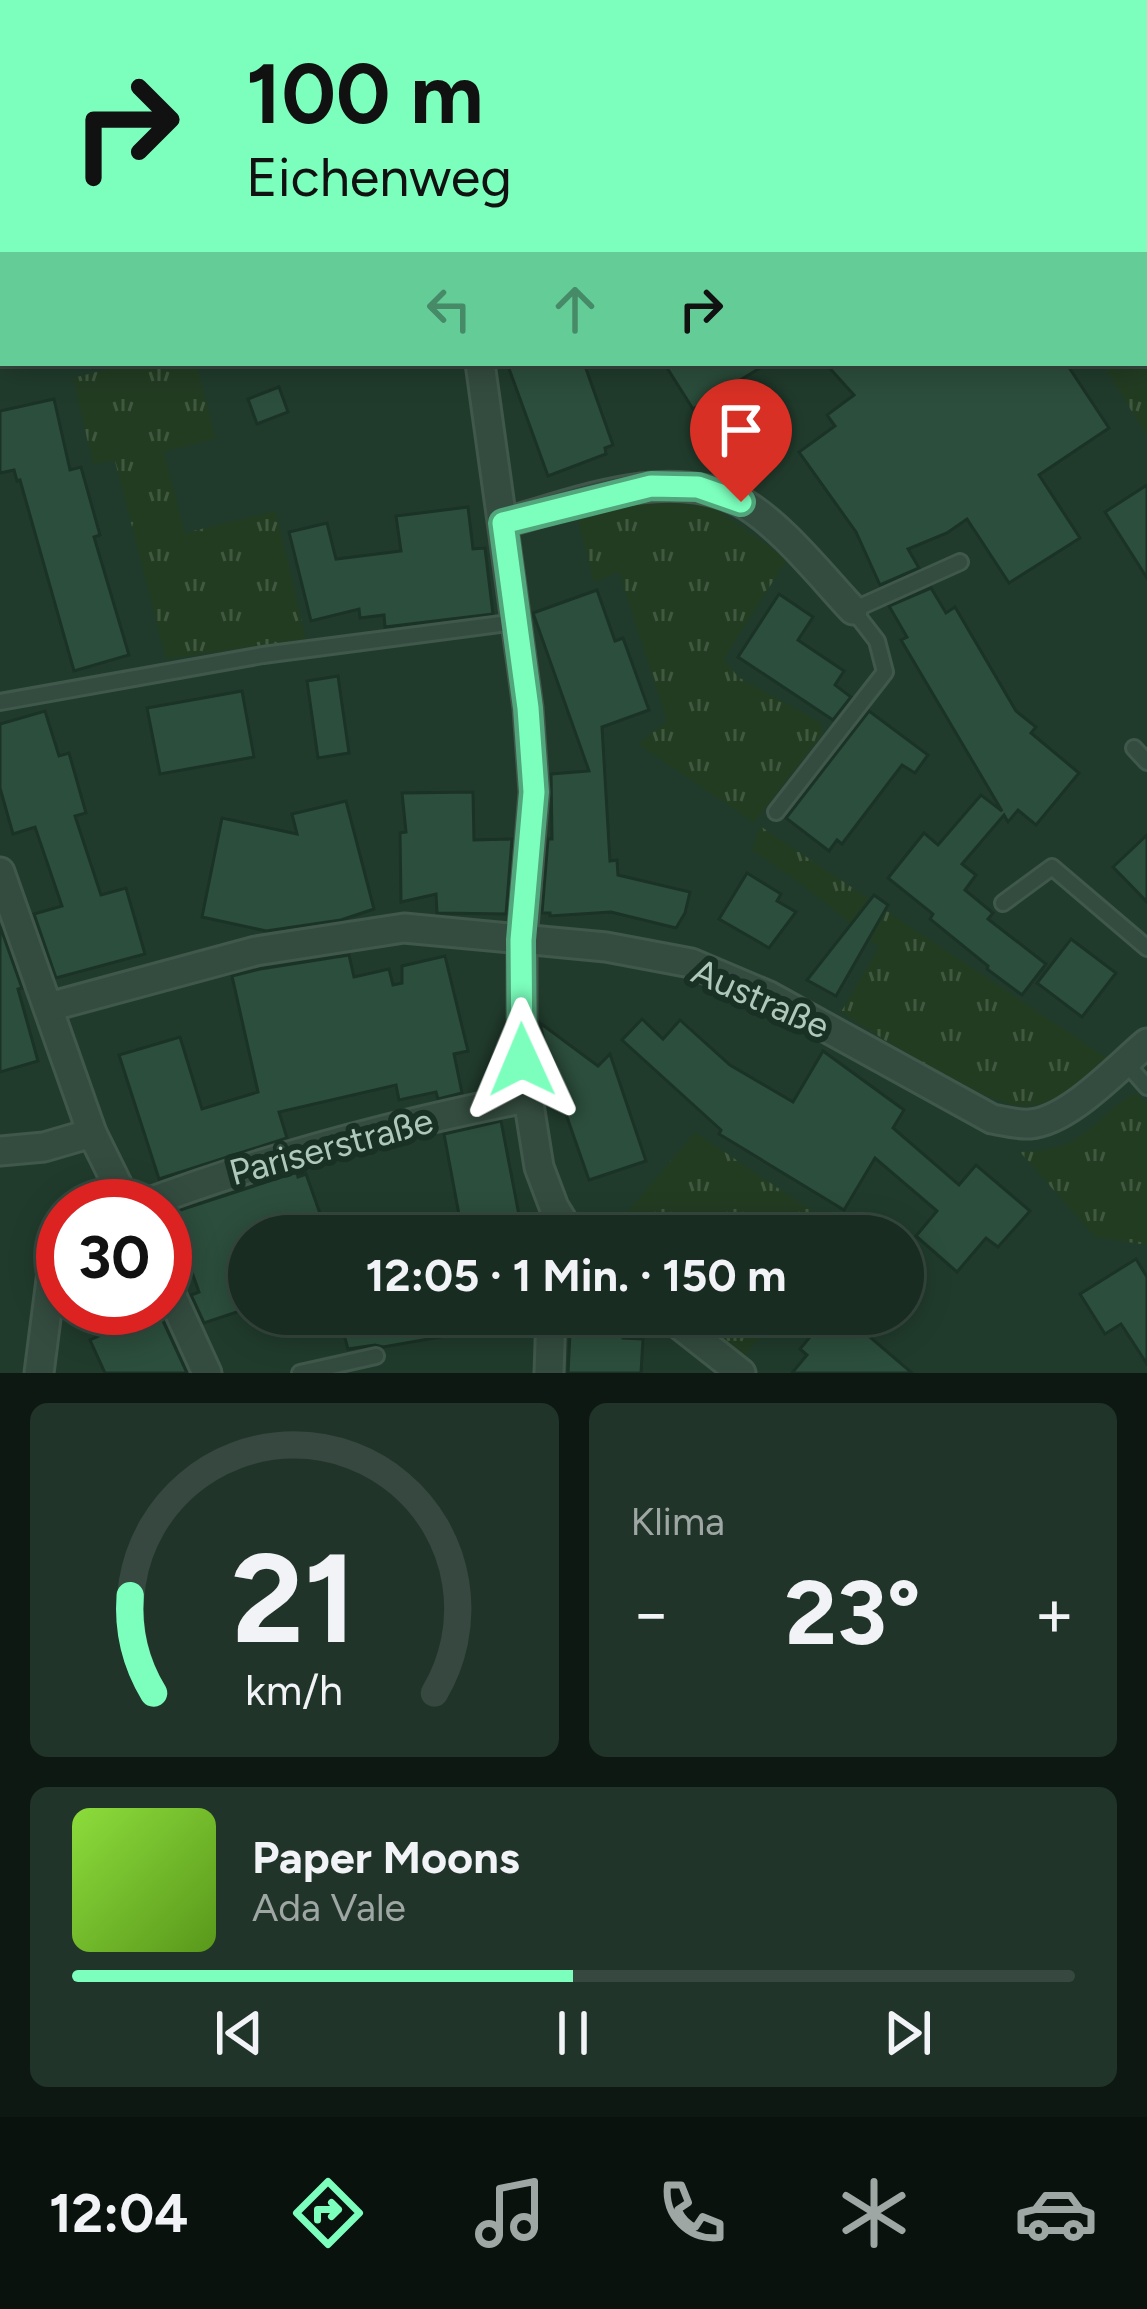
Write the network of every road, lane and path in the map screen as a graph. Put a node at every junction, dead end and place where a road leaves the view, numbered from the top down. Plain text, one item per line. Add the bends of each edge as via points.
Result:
1 (480, 366) edge
2 (503, 523) junction
3 (960, 562) dead end
4 (853, 610) junction
5 (516, 622) junction
6 (0, 702) edge
7 (1134, 748) dead end
8 (1147, 762) edge
9 (776, 812) dead end
10 (0, 872) edge
11 (1004, 903) dead end
12 (521, 940) junction
13 (1147, 948) edge
14 (49, 1007) junction
15 (1136, 1052) edge
16 (1147, 1088) edge
17 (526, 1098) junction
18 (92, 1132) junction
19 (0, 1151) edge
20 (115, 1179) edge
21 (192, 1186) edge
22 (559, 1215) edge
23 (43, 1335) edge
24 (190, 1335) edge
25 (550, 1335) edge
26 (693, 1335) edge
27 (376, 1356) dead end
28 (39, 1367) edge
29 (208, 1373) edge
30 (300, 1373) edge
31 (549, 1373) edge
32 (741, 1373) edge

1 - 2 street
2 - 4 street via 651,486 698,487 741,502 775,528
2 - 5 street
3 - 4 lane
4 - 9 lane via 877,641 885,672
5 - 6 lane via 263,655
5 - 12 street via 534,792
7 - 8 lane
10 - 14 street
11 - 13 lane via 1052,867
12 - 14 street, Austraße via 404,928 256,951
12 - 15 street, Austraße via 692,963 770,996 992,1119 1049,1120
12 - 17 street
14 - 18 street
15 - 16 lane
17 - 21 street, Pariserstraße
17 - 22 street
18 - 19 street
18 - 20 street
23 - 28 street
24 - 29 street
25 - 31 street
26 - 32 street
27 - 30 lane

